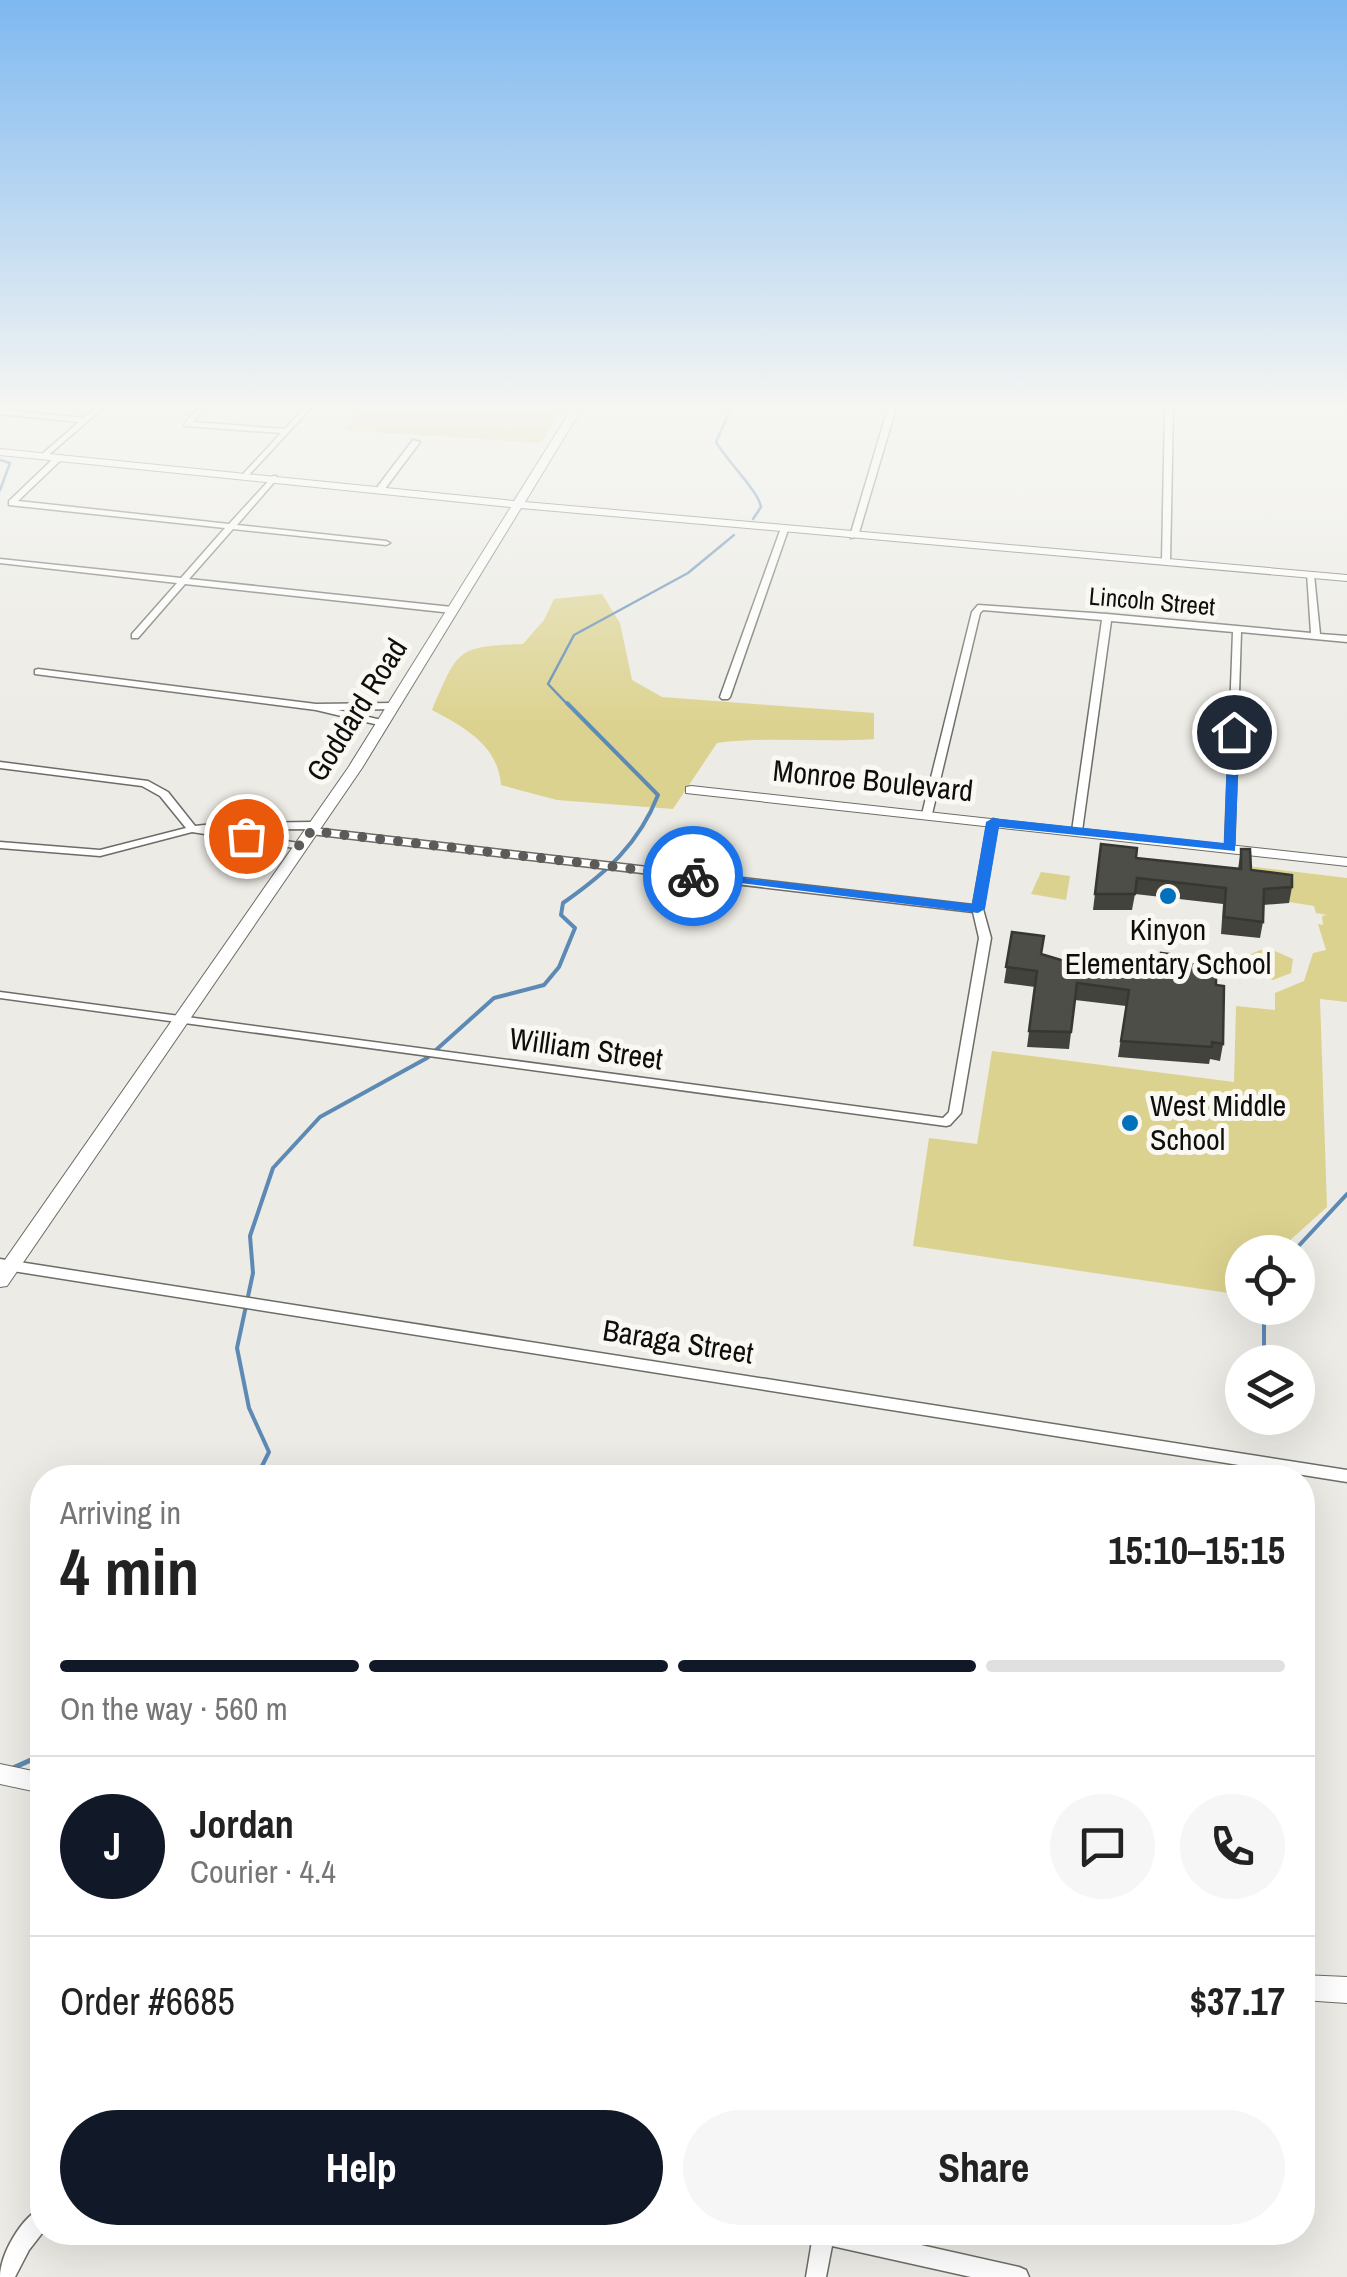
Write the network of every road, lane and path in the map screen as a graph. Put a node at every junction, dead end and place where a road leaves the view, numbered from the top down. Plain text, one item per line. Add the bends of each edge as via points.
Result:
1 (114, 514) edge
2 (240, 514) edge
3 (511, 514) edge
4 (629, 514) edge
5 (860, 514) edge
6 (1167, 514) edge
7 (229, 527) junction
8 (784, 530) junction
9 (854, 536) junction
10 (386, 543) dead end
11 (0, 561) edge
12 (1166, 562) junction
13 (1310, 575) junction
14 (1347, 578) edge
15 (182, 581) junction
16 (452, 610) junction
17 (1107, 617) junction
18 (1237, 629) junction
19 (135, 636) dead end
20 (1316, 636) junction
21 (1347, 639) edge
22 (38, 672) dead end
23 (725, 697) dead end
24 (394, 706) junction
25 (316, 707) junction
26 (383, 723) junction
27 (0, 765) edge
28 (691, 790) dead end
29 (927, 814) junction
30 (993, 822) junction
31 (192, 829) junction
32 (1076, 831) junction
33 (309, 834) junction
34 (0, 845) edge
35 (1230, 848) junction
36 (1347, 862) edge
37 (978, 909) junction
38 (0, 995) edge
39 (181, 1018) junction
40 (5, 1265) edge
41 (0, 1281) edge
42 (1278, 1465) edge
43 (1315, 1471) edge
44 (1347, 1476) edge
45 (0, 1774) edge
46 (30, 1780) edge
47 (1315, 1988) edge
48 (1347, 1990) edge
49 (30, 2232) edge
50 (817, 2245) edge
51 (870, 2245) edge
52 (4, 2277) edge
53 (816, 2277) edge
54 (1020, 2277) edge

1 - 7 street
2 - 7 street
3 - 16 main road, Goddard Road
4 - 8 main road
5 - 9 street
6 - 12 street
7 - 10 street
7 - 15 street
8 - 9 main road
8 - 23 street
9 - 12 main road
11 - 15 street
12 - 13 main road
13 - 14 main road
13 - 20 street
15 - 16 street
15 - 19 street
16 - 24 main road, Goddard Road
17 - 18 street, Lincoln Street
17 - 29 street, Lincoln Street via 984,606 976,612
17 - 32 street
18 - 20 street, Lincoln Street
18 - 35 street
20 - 21 street, Lincoln Street
22 - 25 street
24 - 25 street
24 - 26 main road, Goddard Road
25 - 26 street
26 - 33 main road, Goddard Road
27 - 31 street via 146,783
28 - 29 main road, Monroe Boulevard
29 - 30 main road, Monroe Boulevard
30 - 32 main road, Monroe Boulevard
30 - 37 street
31 - 33 street
31 - 33 street via 222,824
31 - 34 street via 100,853
32 - 35 main road, Monroe Boulevard
33 - 37 street
33 - 39 main road, Goddard Road
35 - 36 main road, Monroe Boulevard
37 - 39 street, William Street via 985,938 955,1114 946,1122
38 - 39 street, William Street
39 - 40 main road, Goddard Road
40 - 41 main road, Goddard Road
40 - 42 street, Baraga Street
43 - 44 street, Baraga Street
45 - 46 main road
47 - 48 main road
49 - 52 street
50 - 53 street
51 - 54 street

